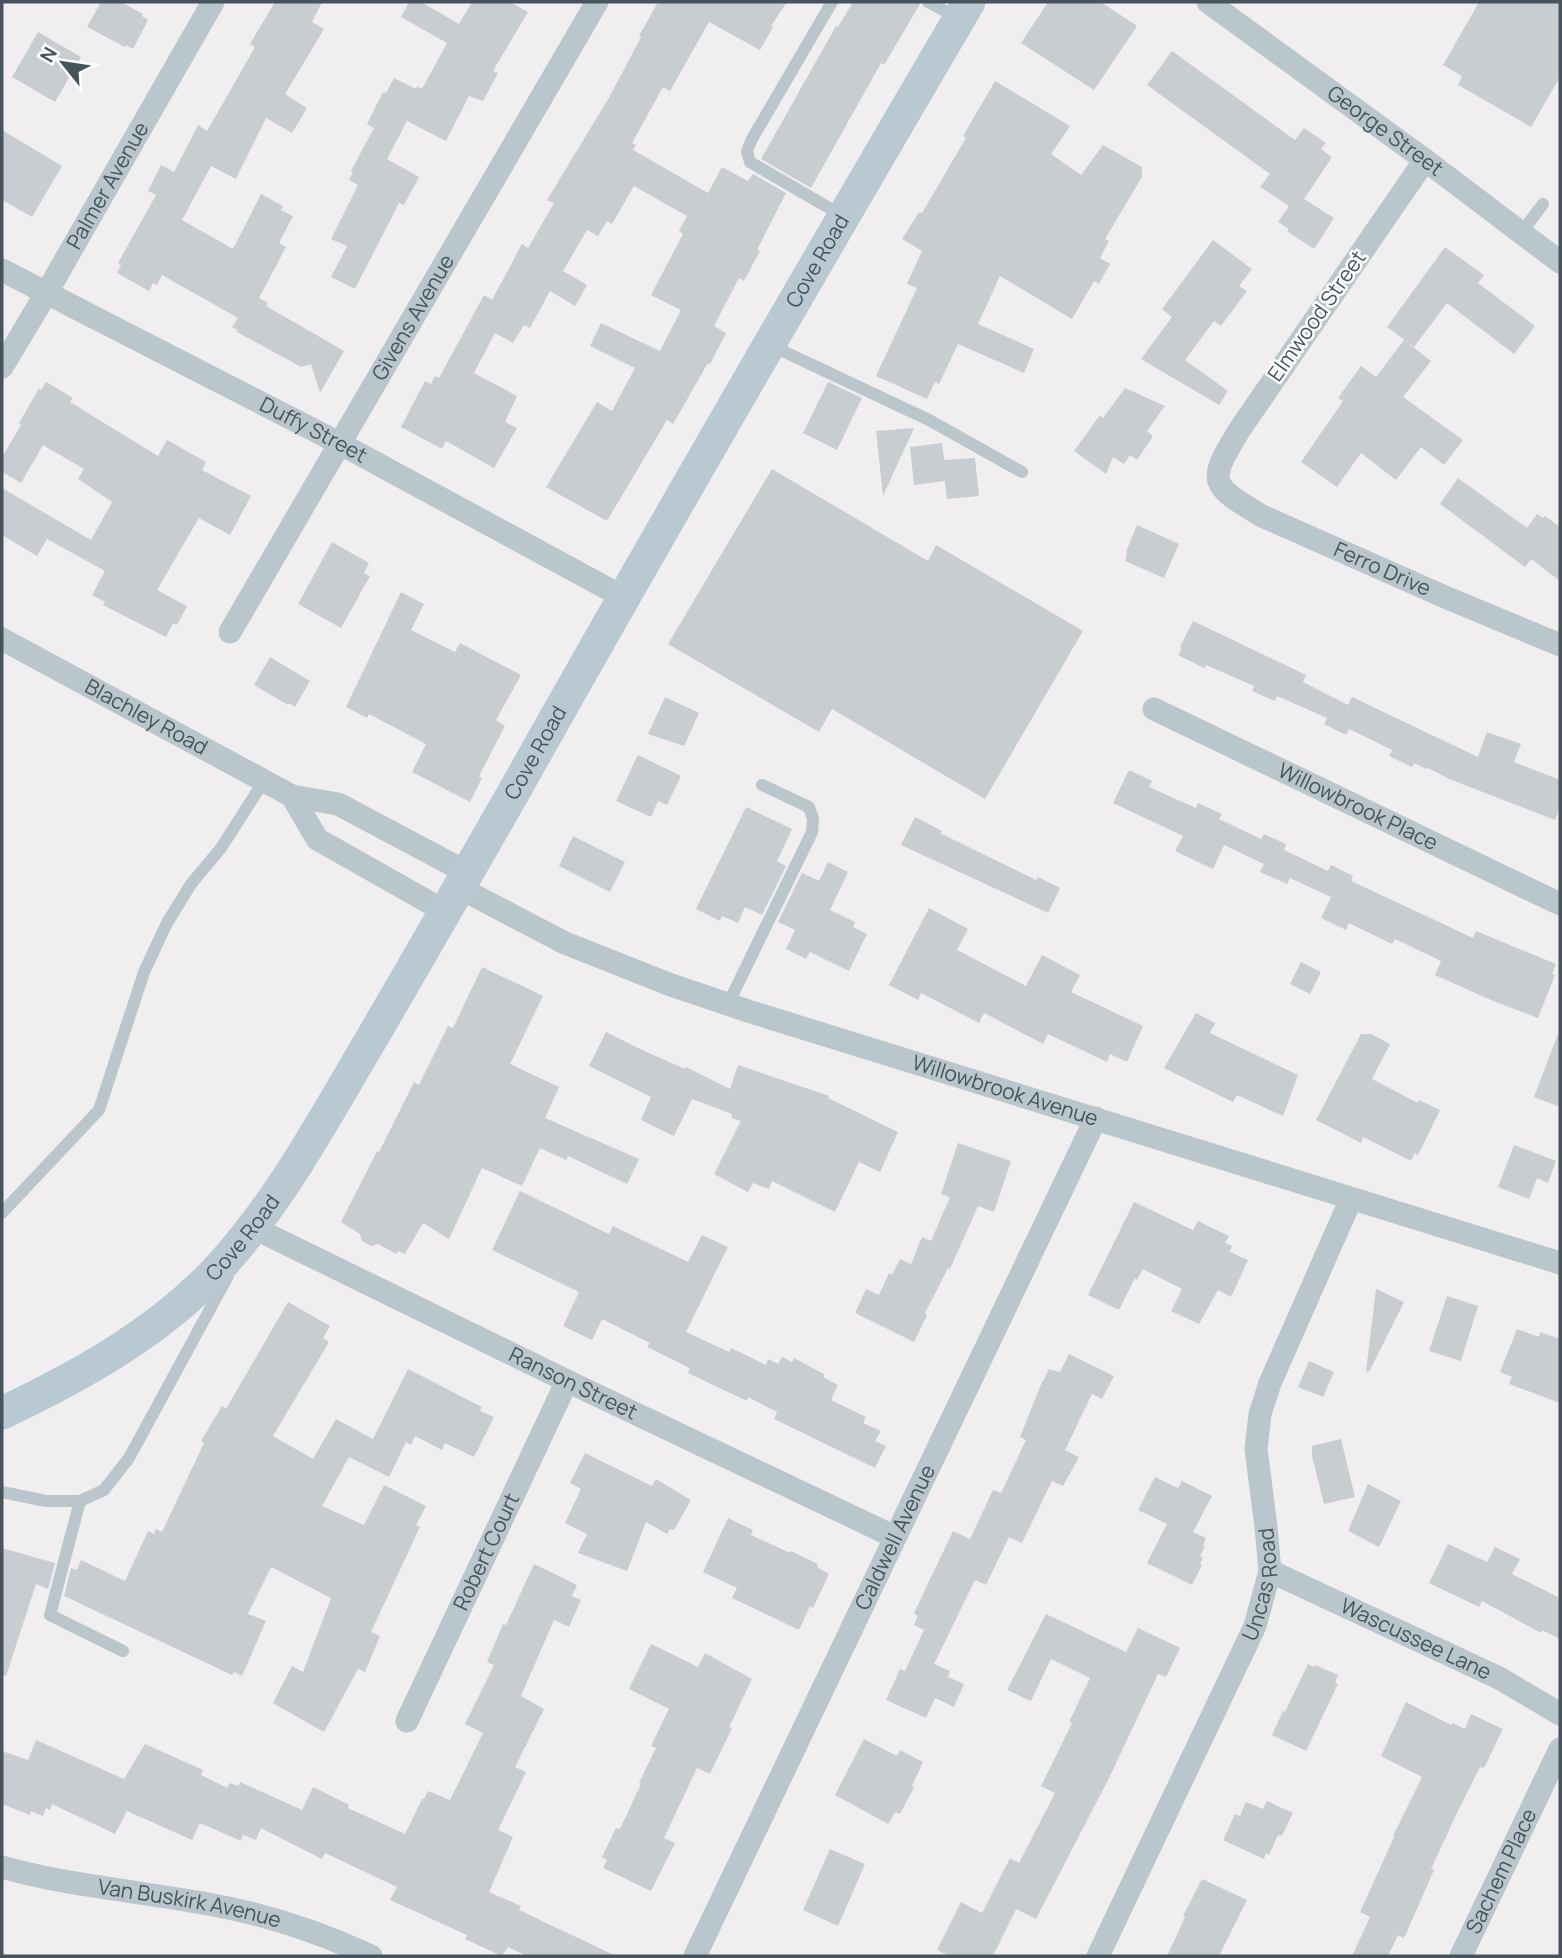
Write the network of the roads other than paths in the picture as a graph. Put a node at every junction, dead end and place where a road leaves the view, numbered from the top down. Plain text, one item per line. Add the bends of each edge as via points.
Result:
1 (213, 2) edge
2 (597, 2) edge
3 (832, 2) edge
4 (928, 2) edge
5 (1208, 2) edge
6 (964, 10) edge
7 (1425, 160) junction
8 (1543, 204) dead end
9 (844, 216) junction
10 (1521, 233) junction
11 (1560, 261) edge
12 (2, 270) edge
13 (47, 292) junction
14 (770, 345) junction
15 (2, 367) edge
16 (339, 443) junction
17 (1022, 472) dead end
18 (1217, 477) joint
19 (623, 597) junction
20 (230, 632) dead end
21 (2, 639) edge
22 (1560, 645) edge
23 (1154, 709) dead end
24 (264, 781) junction
25 (762, 785) dead end
26 (292, 796) junction
27 (458, 891) junction
28 (1560, 904) edge
29 (728, 1004) junction
30 (1096, 1118) junction
31 (1351, 1199) junction
32 (2, 1213) edge
33 (254, 1228) junction
34 (1560, 1263) edge
35 (567, 1381) junction
36 (2, 1413) edge
37 (2, 1492) edge
38 (80, 1501) junction
39 (895, 1537) junction
40 (1270, 1571) junction
41 (123, 1651) dead end
42 (1560, 1714) edge
43 (407, 1721) dead end
44 (1560, 1749) edge
45 (2, 1867) edge
46 (372, 1956) edge
47 (695, 1956) edge
48 (1098, 1956) edge
49 (1461, 1956) edge

1 - 13 street, Palmer Avenue
2 - 16 street, Givens Avenue
3 - 9 lane via 747,151 750,162
4 - 6 lane
5 - 7 street, George Street
6 - 9 main road, Cove Road
7 - 10 street, George Street
7 - 18 street, Elmwood Street via 1240,429 1224,454
8 - 10 lane
9 - 14 main road, Cove Road
10 - 11 street, George Street
12 - 13 street, Duffy Street
13 - 15 street, Palmer Avenue
13 - 16 street, Duffy Street
14 - 17 lane via 929,420
14 - 19 main road, Cove Road
16 - 19 street, Duffy Street
16 - 20 street, Givens Avenue
18 - 22 street, Ferro Drive via 1220,487 1262,516
19 - 27 main road, Cove Road
21 - 24 street, Blachley Road
23 - 28 street, Willowbrook Place
24 - 26 street, Blachley Road
24 - 32 lane via 167,923 144,972 99,1110
25 - 29 lane via 809,807 812,832
26 - 27 street, Blachley Road via 338,804
26 - 27 street via 317,839
27 - 29 street, Willowbrook Avenue via 565,943
27 - 33 main road, Cove Road via 296,1168
29 - 30 street, Willowbrook Avenue
30 - 31 street, Willowbrook Avenue
30 - 39 street, Caldwell Avenue
31 - 34 street, Willowbrook Avenue
31 - 40 street, Uncas Road via 1260,1414 1256,1448
33 - 35 street, Ranson Street
33 - 36 main road, Cove Road via 158,1325 57,1387
33 - 38 lane via 129,1458 104,1490
35 - 39 street, Ranson Street
35 - 43 street, Robert Court
37 - 38 lane via 46,1501
38 - 41 lane via 50,1615
39 - 47 street, Caldwell Avenue
40 - 42 street, Wascussee Lane via 1499,1678
40 - 48 street, Uncas Road via 1255,1626
44 - 49 street, Sachem Place
45 - 46 street, Van Buskirk Avenue via 266,1917

